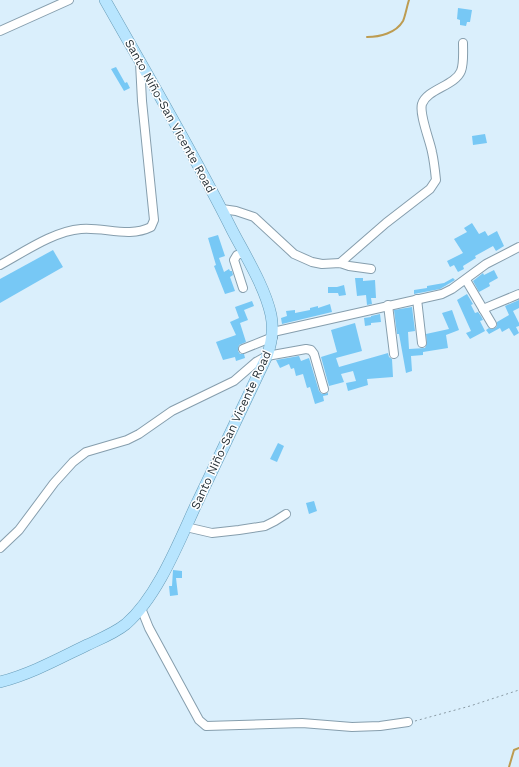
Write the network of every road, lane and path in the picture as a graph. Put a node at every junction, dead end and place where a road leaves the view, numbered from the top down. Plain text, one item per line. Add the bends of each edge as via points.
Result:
1 (69, 0) edge
2 (105, 0) edge
3 (0, 31) edge
4 (463, 43) dead end
5 (140, 62) junction
6 (222, 210) junction
7 (519, 247) edge
8 (244, 252) junction
9 (340, 263) junction
10 (0, 265) edge
11 (371, 269) dead end
12 (466, 280) junction
13 (243, 288) dead end
14 (519, 294) edge
15 (416, 299) junction
16 (388, 305) junction
17 (483, 309) junction
18 (492, 324) dead end
19 (273, 334) junction
20 (422, 343) dead end
21 (243, 349) dead end
22 (394, 354) dead end
23 (267, 356) junction
24 (324, 389) dead end
25 (286, 514) dead end
26 (186, 527) junction
27 (0, 548) edge
28 (141, 608) junction
29 (0, 682) edge
30 (519, 690) edge
31 (408, 722) joint

1 - 3 street
2 - 5 main road, Santo Niño-San Vicente Road
4 - 9 street via 463,64 459,75 427,97 422,104 436,180 430,189
5 - 6 main road, Santo Niño-San Vicente Road
5 - 10 street via 154,220 151,227 141,232 82,229 69,231 50,238
6 - 8 main road, Santo Niño-San Vicente Road
6 - 9 street via 236,211 254,217 286,247 303,258 322,264
7 - 12 street via 486,264
8 - 13 street via 234,260
8 - 19 main road, Santo Niño-San Vicente Road via 267,300
9 - 11 street
12 - 15 street via 442,294
12 - 17 street
14 - 17 street
15 - 16 street
15 - 20 street
16 - 19 street
16 - 22 street
17 - 18 street
19 - 21 street
19 - 23 main road, Santo Niño-San Vicente Road
23 - 24 street via 311,350
23 - 26 main road, Santo Niño-San Vicente Road
23 - 27 street via 234,381 172,411 139,434 80,456
25 - 26 street via 265,526 239,530 212,533
26 - 28 main road, Santo Niño-San Vicente Road via 157,585
28 - 29 main road, Santo Niño-San Vicente Road via 125,625 112,633 44,666
28 - 31 street via 149,628 200,720 206,726 302,723 352,727
30 - 31 path

